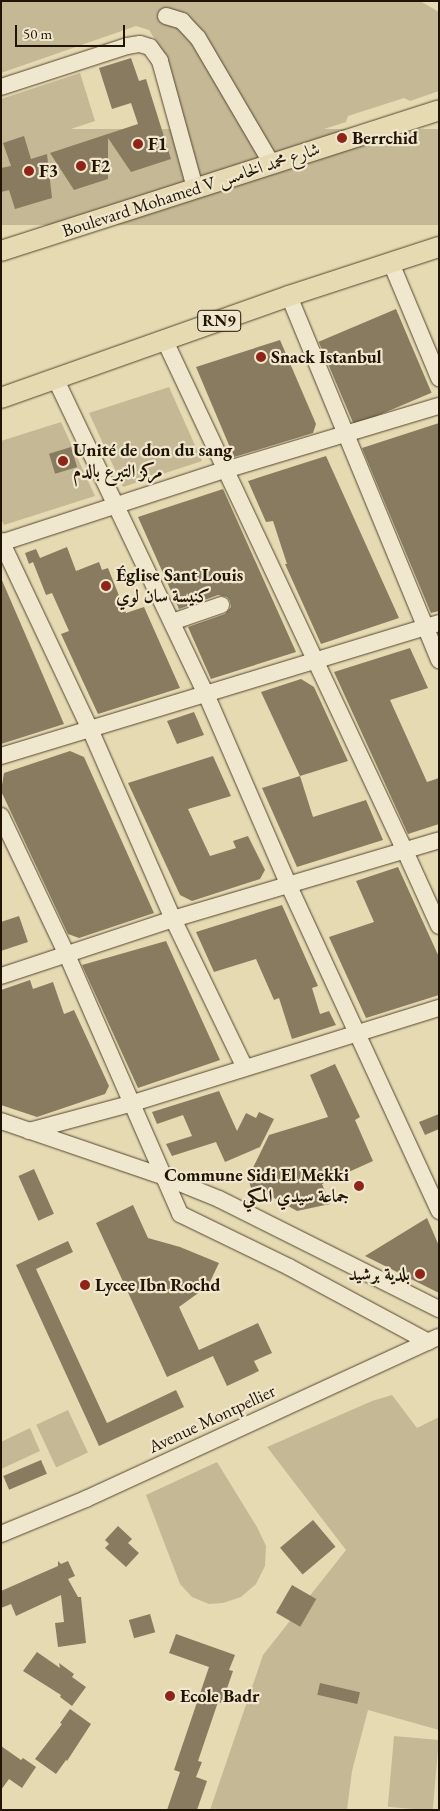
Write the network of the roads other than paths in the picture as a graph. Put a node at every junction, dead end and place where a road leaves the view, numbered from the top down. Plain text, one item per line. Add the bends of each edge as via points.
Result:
1 (166, 16) dead end
2 (1, 86) edge
3 (439, 110) edge
4 (272, 164) junction
5 (195, 188) junction
6 (439, 247) edge
7 (1, 250) edge
8 (391, 263) junction
9 (289, 296) junction
10 (165, 341) junction
11 (439, 378) edge
12 (56, 380) junction
13 (1, 398) edge
14 (439, 406) edge
15 (346, 434) junction
16 (226, 470) junction
17 (116, 506) junction
18 (2, 542) edge
19 (221, 605) dead end
20 (172, 622) junction
21 (432, 625) edge
22 (439, 660) edge
23 (316, 662) junction
24 (206, 694) junction
25 (90, 729) junction
26 (1, 756) edge
27 (1, 816) edge
28 (439, 840) edge
29 (406, 851) junction
30 (289, 886) junction
31 (173, 919) junction
32 (439, 926) edge
33 (67, 955) junction
34 (1, 976) edge
35 (439, 1008) edge
36 (357, 1034) junction
37 (245, 1068) junction
38 (130, 1104) junction
39 (1, 1121) edge
40 (29, 1131) junction
41 (165, 1177) junction
42 (439, 1211) edge
43 (439, 1309) edge
44 (433, 1339) edge
45 (1, 1534) edge

1 - 4 street via 182,21 198,38
2 - 5 street via 128,46 140,44 150,47 160,61
3 - 4 main road, Boulevard Mohamed V شارع محمد الخامس
4 - 5 main road, Boulevard Mohamed V شارع محمد الخامس
5 - 7 main road, Boulevard Mohamed V شارع محمد الخامس
6 - 8 main road, RN9
8 - 9 main road, RN9
8 - 11 street
9 - 10 main road, RN9
9 - 15 street
10 - 12 main road, RN9
10 - 16 street
12 - 13 main road, RN9
12 - 17 street
14 - 15 street
15 - 16 street
15 - 21 street
16 - 17 street
16 - 23 street
17 - 18 street
17 - 20 street
18 - 25 street
19 - 20 street
20 - 24 street
21 - 22 street
21 - 23 street
23 - 24 street
23 - 29 street
24 - 25 street
24 - 30 street
25 - 26 street
25 - 31 street
27 - 33 street
28 - 29 street
29 - 30 street
29 - 32 street
30 - 31 street
30 - 36 street
31 - 33 street
31 - 37 street
33 - 34 street
33 - 38 street
35 - 36 street
36 - 37 street
36 - 42 street
37 - 38 street
38 - 40 street
38 - 41 street
39 - 40 street
40 - 41 street
41 - 43 street via 275,1227
41 - 44 street via 176,1208 185,1218
44 - 45 street, Avenue Montpellier via 86,1499

